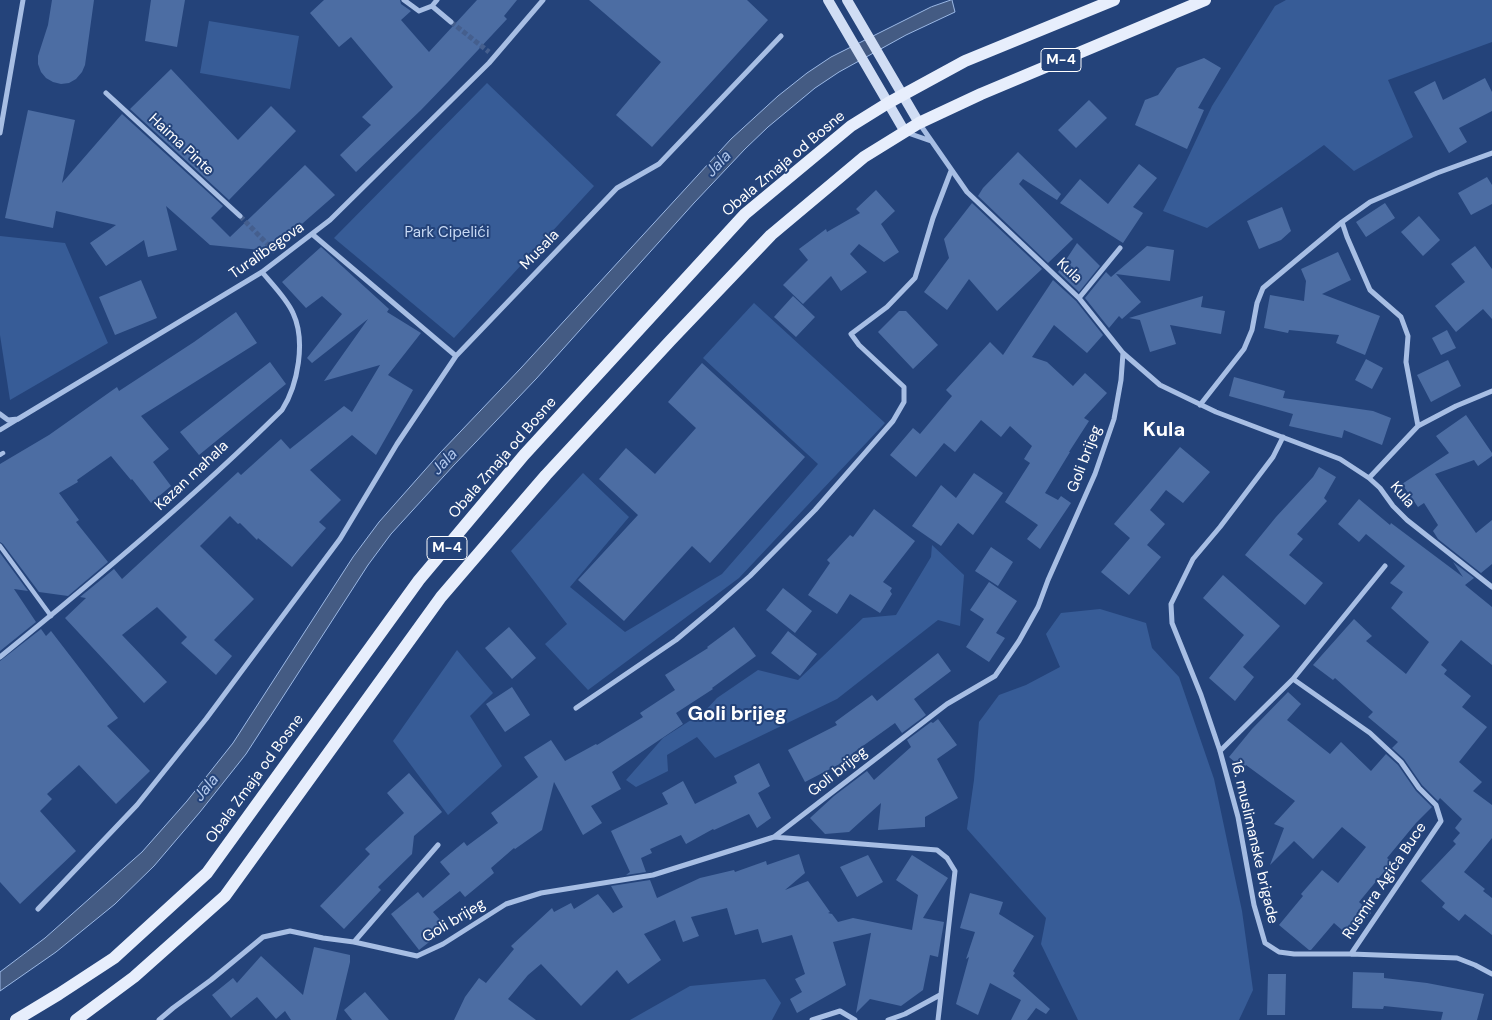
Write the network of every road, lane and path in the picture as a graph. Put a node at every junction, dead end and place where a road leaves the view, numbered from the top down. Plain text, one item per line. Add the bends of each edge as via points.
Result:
1 (23, 0) edge
2 (404, 0) edge
3 (437, 0) edge
4 (543, 0) edge
5 (828, 0) edge
6 (847, 0) edge
7 (1114, 0) edge
8 (1205, 0) edge
9 (432, 6) junction
10 (451, 22) tunnel mouth
11 (781, 36) dead end
12 (490, 52) tunnel mouth
13 (495, 56) junction
14 (106, 93) dead end
15 (902, 95) junction
16 (888, 103) junction
17 (919, 122) junction
18 (905, 132) junction
19 (0, 133) edge
20 (931, 141) junction
21 (1492, 153) edge
22 (951, 171) junction
23 (240, 216) tunnel mouth
24 (1342, 222) junction
25 (312, 234) junction
26 (1120, 248) dead end
27 (276, 253) tunnel mouth
28 (280, 258) junction
29 (262, 272) junction
30 (1079, 298) junction
31 (1123, 353) junction
32 (456, 356) junction
33 (1492, 391) edge
34 (1200, 405) junction
35 (0, 414) edge
36 (18, 419) junction
37 (1418, 426) junction
38 (0, 430) edge
39 (1283, 437) junction
40 (1368, 478) junction
41 (0, 546) edge
42 (1384, 566) dead end
43 (1492, 587) edge
44 (51, 616) junction
45 (0, 657) edge
46 (1293, 679) junction
47 (576, 708) dead end
48 (1220, 751) junction
49 (774, 837) junction
50 (438, 846) dead end
51 (38, 908) dead end
52 (354, 942) junction
53 (1351, 954) junction
54 (1492, 974) edge
55 (940, 995) junction
56 (16, 1020) edge
57 (76, 1020) edge
58 (159, 1020) edge
59 (812, 1020) edge
60 (856, 1020) edge
61 (888, 1020) edge
62 (938, 1020) edge

1 - 19 street
2 - 9 street via 418,11
3 - 9 street
4 - 13 street, Turalibegova
5 - 16 main road
6 - 15 main road
7 - 15 main road, M-4 via 965,61
8 - 17 main road, M-4
9 - 10 street
11 - 32 street, Musala via 659,164 617,188
12 - 13 street
13 - 25 street, Turalibegova via 330,220
14 - 23 street, Haima Pinte
15 - 16 main road, Obala Zmaja od Bosne / M-4
15 - 17 main road
16 - 18 main road
16 - 56 main road, Obala Zmaja od Bosne / M-4 via 851,126 745,214 524,455 419,580 207,873 114,958
17 - 18 main road, M-4
17 - 20 street, Kula
18 - 20 street
18 - 57 main road, M-4 via 864,157 771,235 670,341 546,475 441,597 225,896 134,977
20 - 22 street, Kula
21 - 24 street via 1370,202
22 - 30 street, Kula via 967,192
22 - 47 street via 915,278 887,307 851,334 904,387 904,402 893,421 816,510 743,583 676,640
24 - 34 street via 1263,288 1244,349
24 - 37 street via 1370,290 1401,317 1408,336 1406,362
25 - 28 street, Turalibegova
25 - 32 street
26 - 30 street
27 - 28 street
28 - 29 street, Turalibegova
29 - 36 street, Turalibegova
29 - 44 street, Kazan mahala via 293,312 298,326 300,345 295,380 282,410 171,513
30 - 31 street, Kula
31 - 34 street, Kula via 1160,385
31 - 49 street, Goli brijeg via 1114,419 1095,474 1038,607 995,676 947,704
32 - 51 street, Musala via 340,538 206,719 137,805
33 - 37 street
34 - 39 street, Kula
35 - 36 street via 8,420
36 - 38 street
37 - 40 street
39 - 40 street, Kula via 1340,459
39 - 48 street, 16. muslimanske brigade via 1273,457 1193,558 1171,604 1172,623
40 - 43 street, Kula via 1407,520
41 - 44 street
42 - 46 street
44 - 45 street, Kazan mahala
46 - 48 street
46 - 53 street, Rusmira Agića Buce via 1370,733 1401,762 1419,788 1436,804 1441,821
48 - 53 street, 16. muslimanske brigade via 1265,943 1279,952 1294,954
49 - 52 street, Goli brijeg via 653,875 541,894 506,904 418,956
49 - 55 street via 937,850 947,858 955,871
50 - 52 street
52 - 58 street, Goli brijeg via 290,930 263,937
53 - 54 street, 16. muslimanske brigade via 1457,958
55 - 61 street
55 - 62 street
59 - 60 street via 840,1012

